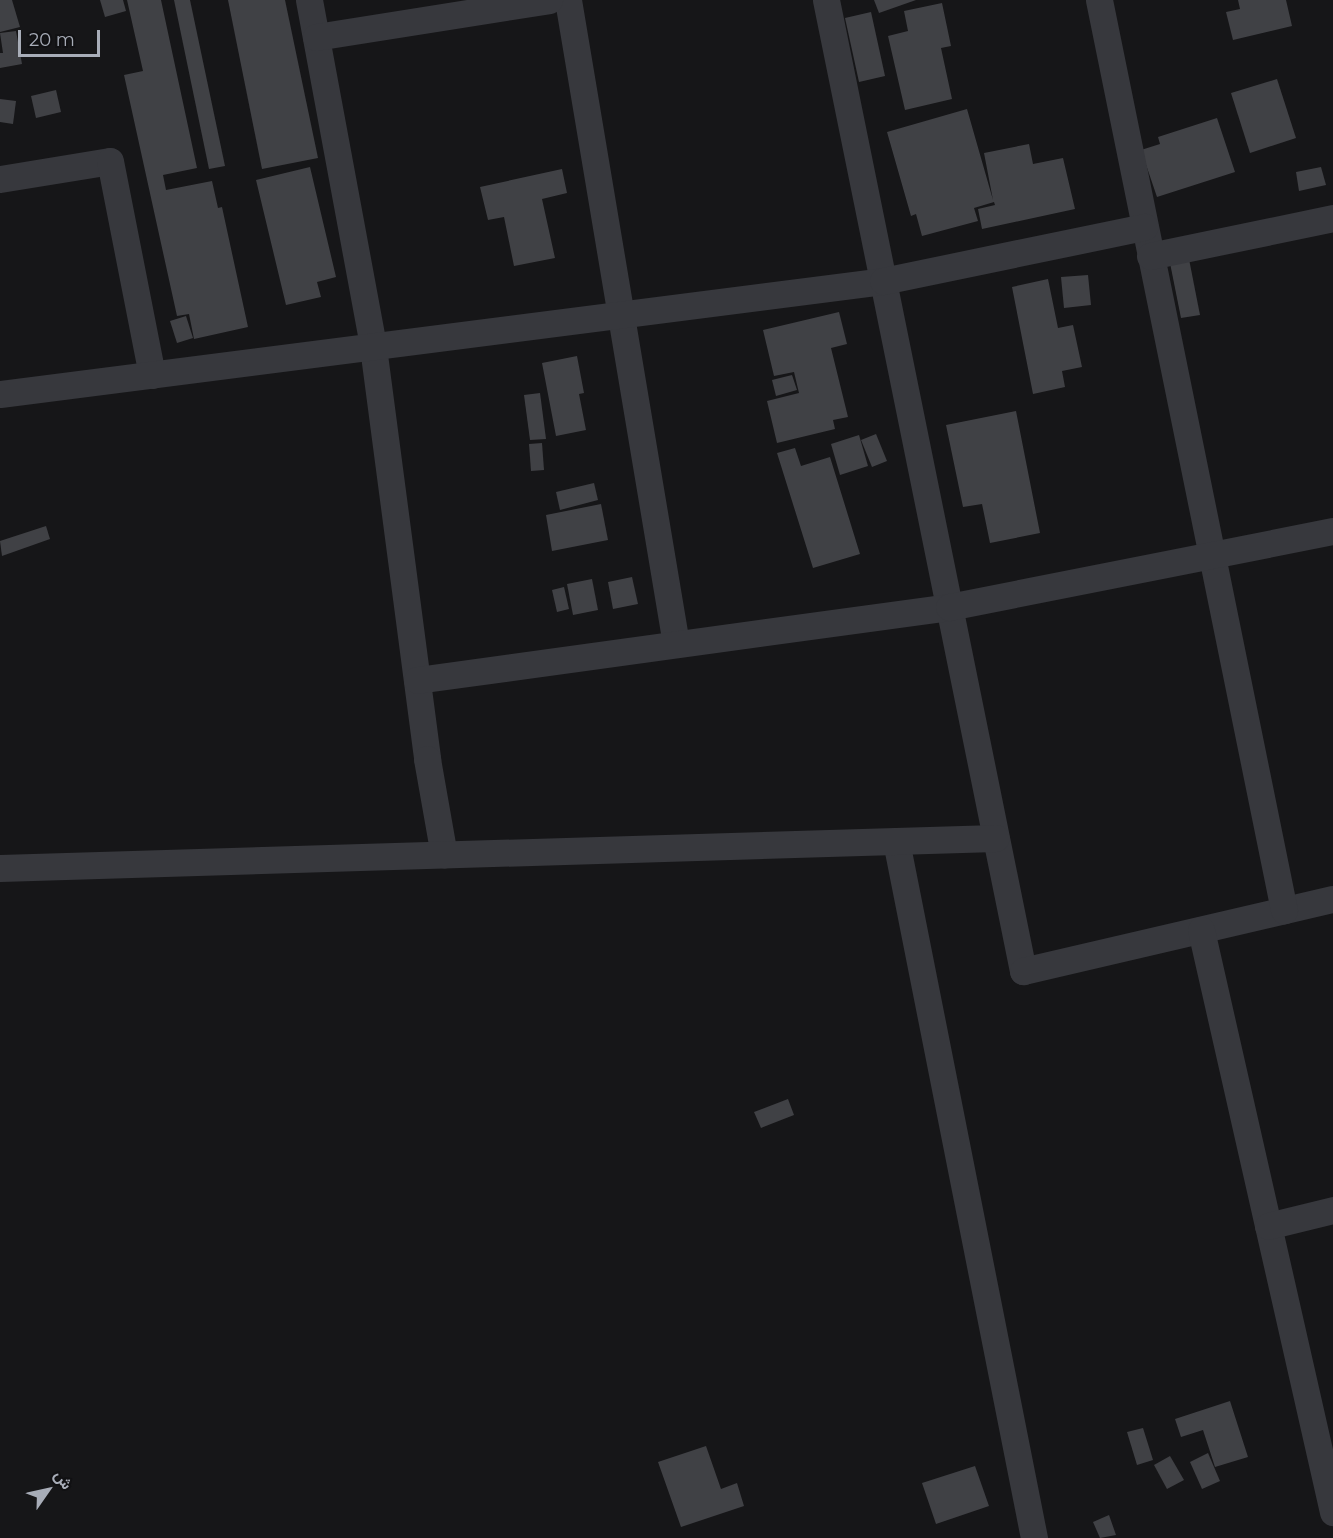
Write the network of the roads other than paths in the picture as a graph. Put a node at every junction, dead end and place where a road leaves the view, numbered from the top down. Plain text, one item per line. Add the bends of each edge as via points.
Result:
1 (309, 0) edge
2 (549, 0) edge
3 (568, 0) edge
4 (826, 0) edge
5 (1099, 0) edge
6 (316, 37) junction
7 (0, 179) edge
8 (1333, 218) edge
9 (1144, 227) junction
10 (1150, 256) junction
11 (883, 281) junction
12 (619, 315) junction
13 (373, 347) junction
14 (152, 375) junction
15 (0, 394) edge
16 (1333, 531) edge
17 (1211, 555) junction
18 (949, 607) junction
19 (676, 644) junction
20 (417, 680) junction
21 (996, 838) junction
22 (896, 841) junction
23 (444, 855) junction
24 (0, 868) edge
25 (1333, 899) edge
26 (1284, 910) junction
27 (1201, 930) junction
28 (1333, 1210) edge
29 (1268, 1226) junction
30 (1333, 1512) edge
31 (1034, 1538) edge

1 - 6 street
2 - 6 street
3 - 12 street
4 - 11 street
5 - 9 street
6 - 13 street
7 - 14 street via 110,161
8 - 10 street
9 - 10 street
9 - 11 street
10 - 17 street
11 - 12 street
11 - 18 street
12 - 13 street
12 - 19 street
13 - 14 street
13 - 20 street
14 - 15 street
16 - 17 street
17 - 18 street
17 - 26 street
18 - 19 street
18 - 21 street
19 - 20 street
20 - 23 street
21 - 22 street
21 - 27 street via 1023,971
22 - 23 street
22 - 31 street
23 - 24 street
25 - 26 street
26 - 27 street
27 - 29 street
28 - 29 street
29 - 30 street

